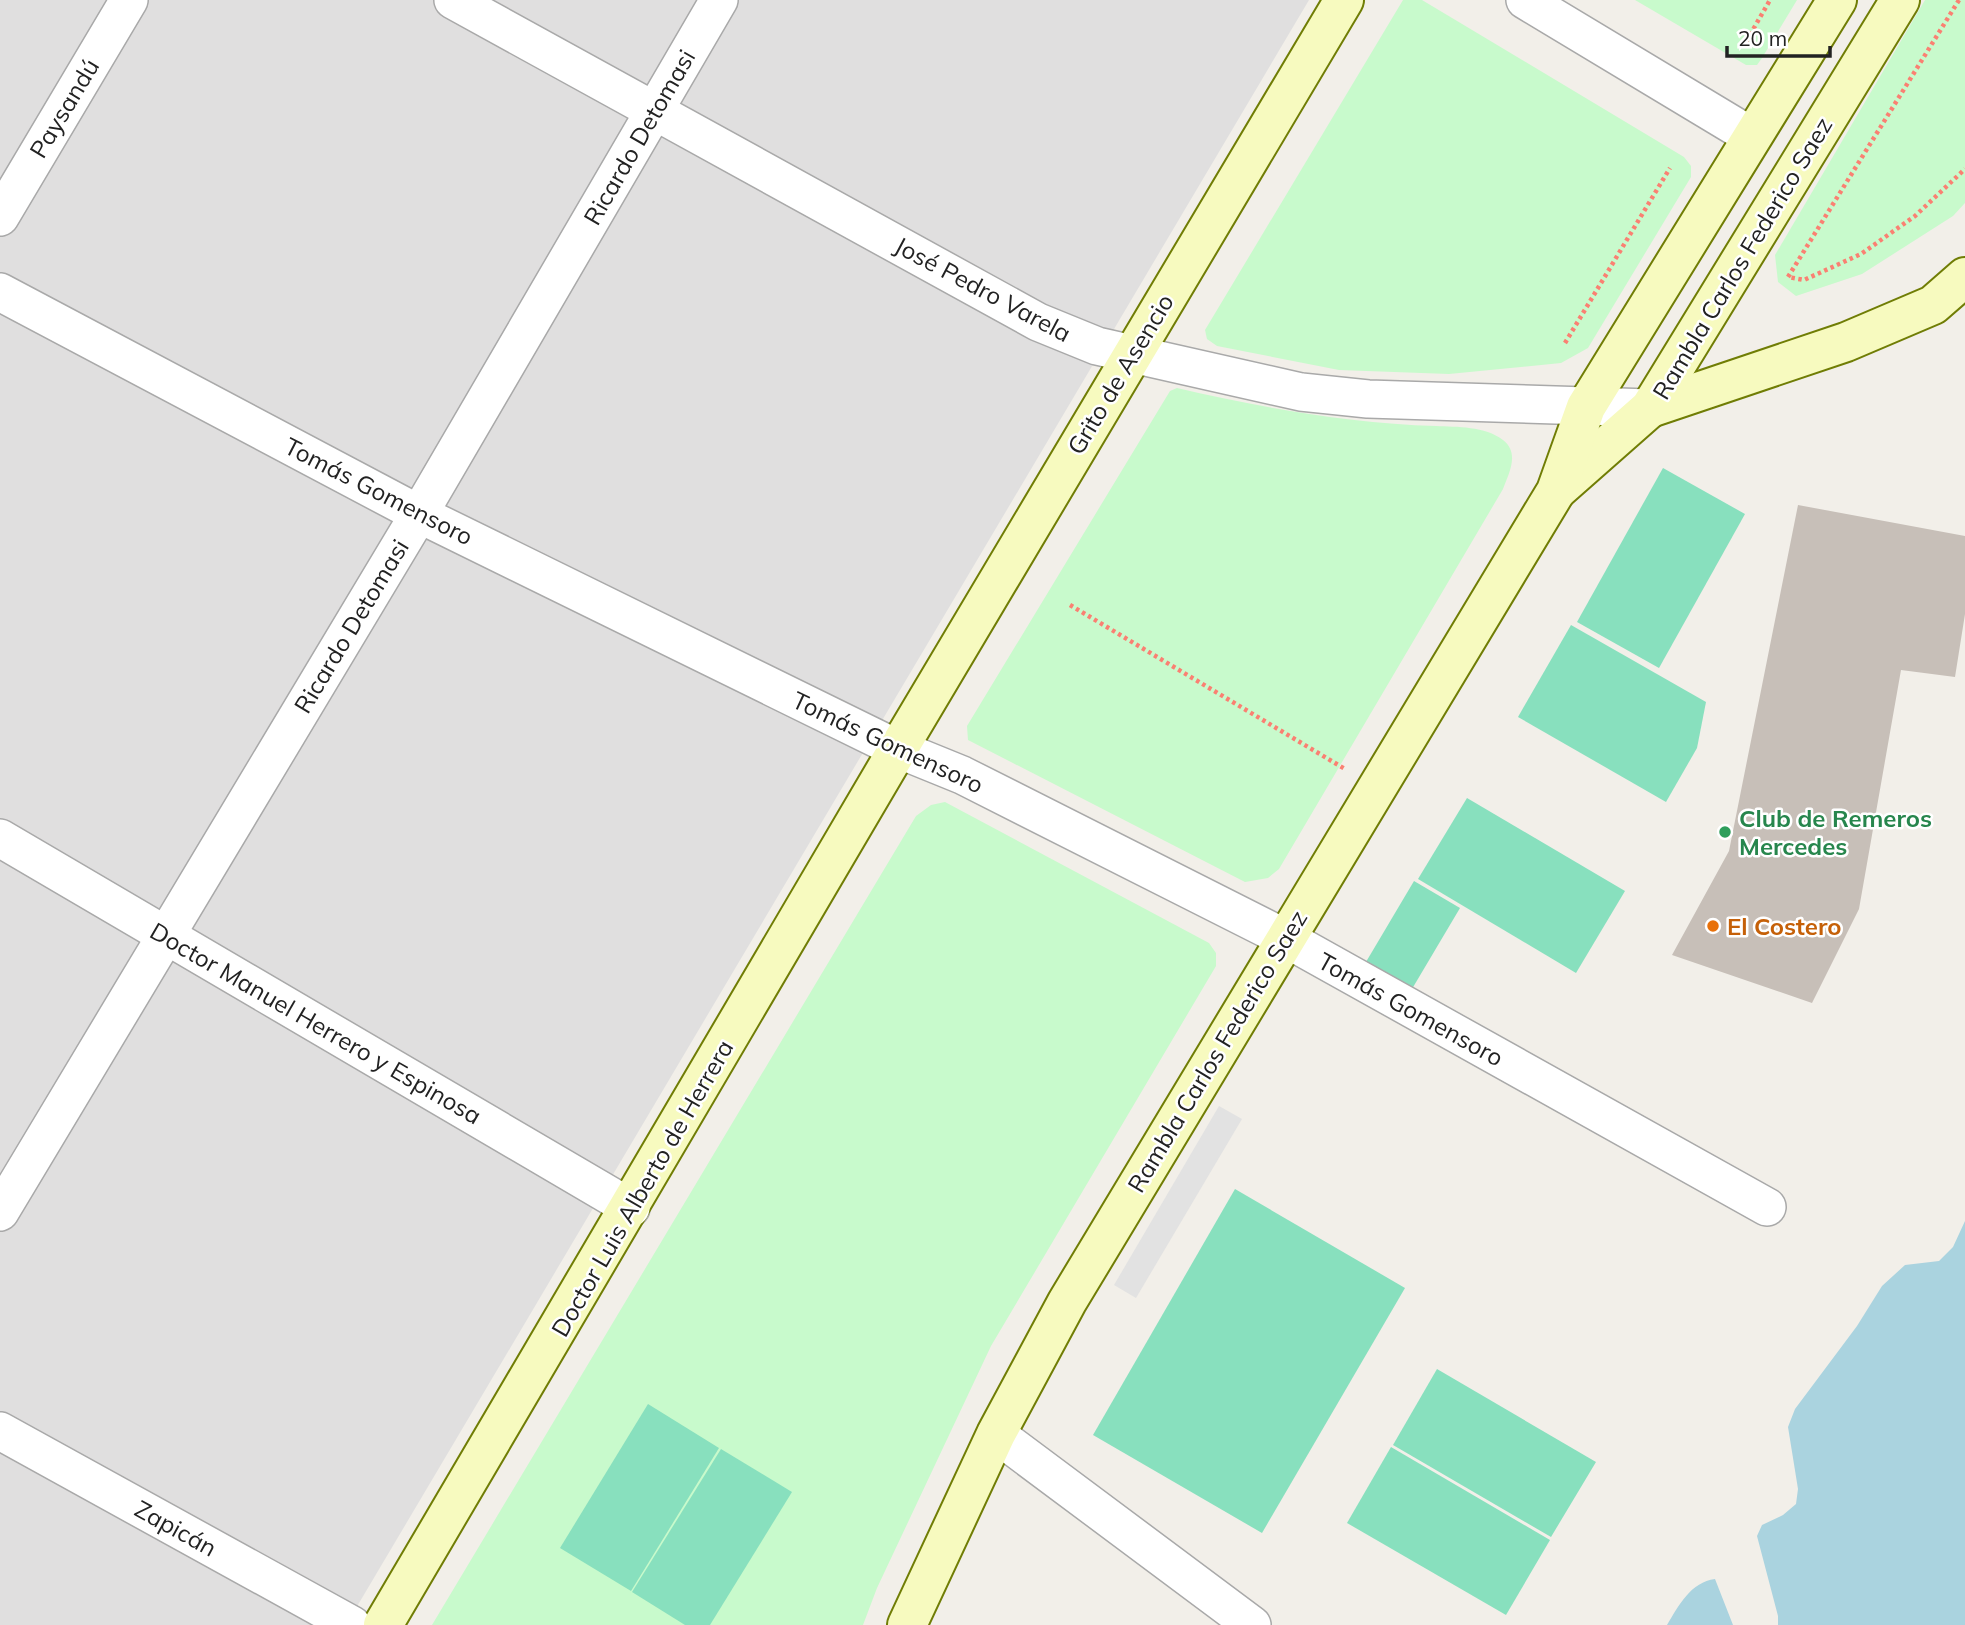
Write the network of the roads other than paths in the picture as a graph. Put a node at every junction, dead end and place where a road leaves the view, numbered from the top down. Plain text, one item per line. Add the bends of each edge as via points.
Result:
1 (129, 0) edge
2 (453, 0) edge
3 (719, 0) edge
4 (1344, 0) edge
5 (1525, 0) edge
6 (1837, 0) edge
7 (1900, 0) edge
8 (655, 111) junction
9 (1751, 136) junction
10 (0, 216) edge
11 (1965, 277) edge
12 (0, 292) edge
13 (1132, 354) junction
14 (1586, 407) junction
15 (1650, 408) junction
16 (1556, 491) junction
17 (419, 514) junction
18 (898, 749) junction
19 (0, 838) edge
20 (165, 934) junction
21 (1285, 938) junction
22 (1767, 1207) dead end
23 (631, 1208) junction
24 (0, 1212) edge
25 (0, 1431) edge
26 (996, 1434) junction
27 (352, 1625) edge
28 (383, 1625) edge
29 (907, 1625) edge
30 (1252, 1625) edge

1 - 10 street, Paysandú
2 - 8 street, José Pedro Varela
3 - 8 street, Ricardo Detomasi
4 - 13 street, Grito de Asencio
5 - 9 street
6 - 9 street, Rambla Carlos Federico Saez
7 - 15 street, Rambla Carlos Federico Saez
8 - 13 street, José Pedro Varela via 1047,326
8 - 17 street, Ricardo Detomasi
9 - 14 street, Rambla Carlos Federico Saez
11 - 15 street via 1933,305 1846,342
12 - 17 street, Tomás Gomensoro
13 - 14 street, José Pedro Varela via 1334,396
13 - 18 street, Grito de Asencio
14 - 15 street, José Pedro Varela
14 - 16 street, Rambla Carlos Federico Saez
15 - 16 street, Rambla Carlos Federico Saez
16 - 21 street, Rambla Carlos Federico Saez
17 - 18 street, Tomás Gomensoro
17 - 20 street, Ricardo Detomasi
18 - 21 street, Tomás Gomensoro via 962,775
18 - 23 street, Doctor Luis Alberto de Herrera
19 - 20 street, Doctor Manuel Herrero y Espinosa
20 - 23 street, Doctor Manuel Herrero y Espinosa
20 - 24 street, Ricardo Detomasi
21 - 22 street, Tomás Gomensoro
21 - 26 street, Rambla Carlos Federico Saez via 1067,1302
23 - 28 street, Doctor Luis Alberto de Herrera
25 - 27 street, Zapicán
26 - 29 street, Rambla Carlos Federico Saez
26 - 30 street

